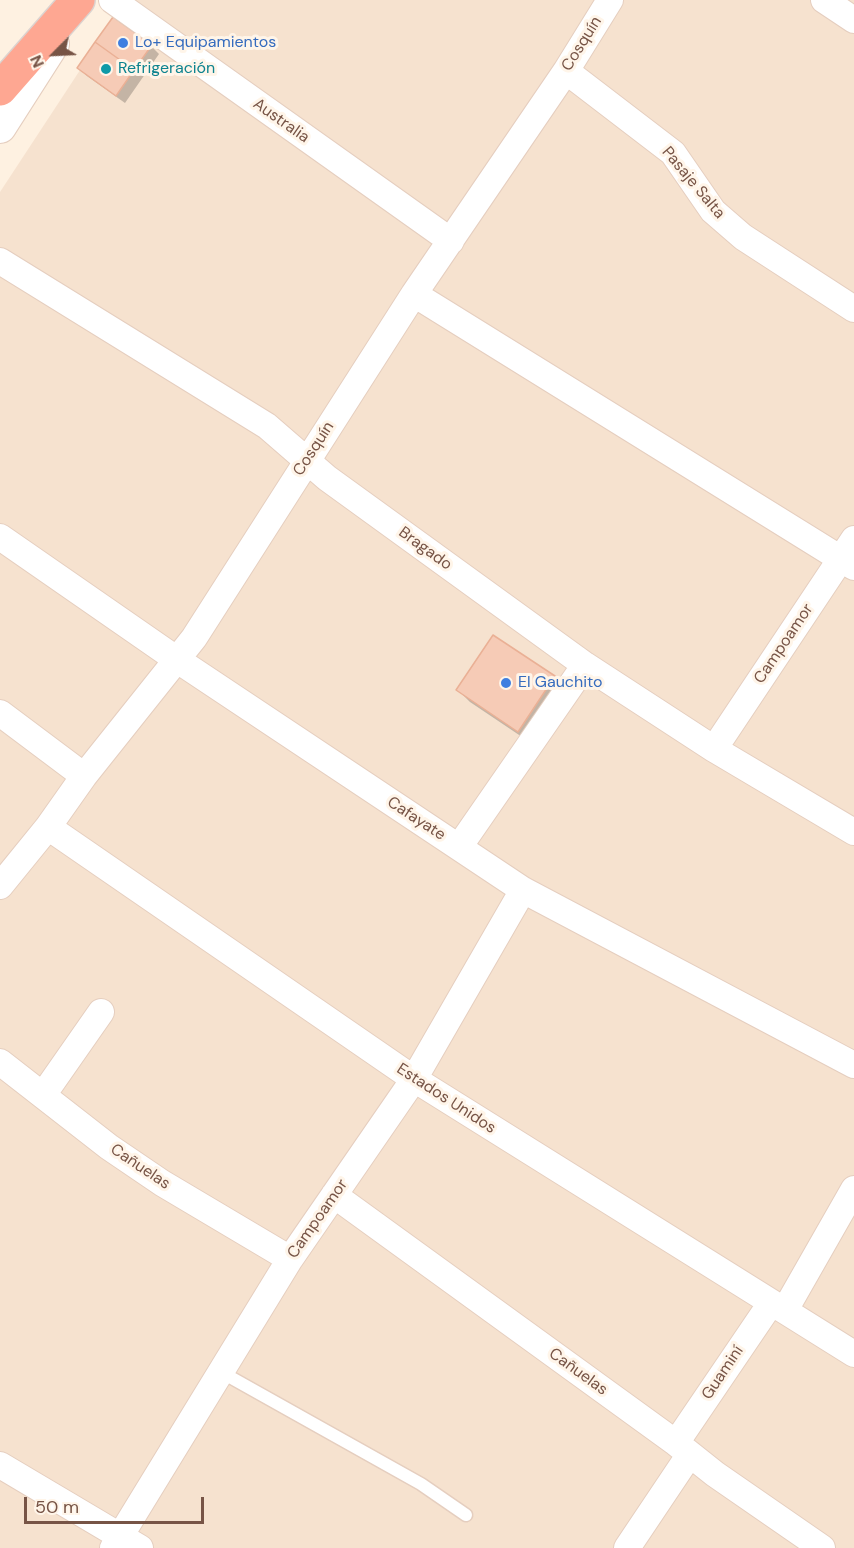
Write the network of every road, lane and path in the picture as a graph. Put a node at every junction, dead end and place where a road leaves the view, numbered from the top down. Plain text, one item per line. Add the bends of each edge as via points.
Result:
1 (80, 0) edge
2 (112, 0) edge
3 (610, 0) edge
4 (824, 0) edge
5 (854, 20) edge
6 (566, 71) junction
7 (0, 89) edge
8 (0, 127) edge
9 (451, 241) junction
10 (0, 261) edge
11 (414, 294) junction
12 (854, 309) edge
13 (306, 460) junction
14 (0, 537) edge
15 (850, 555) edge
16 (176, 660) junction
17 (585, 665) junction
18 (0, 713) edge
19 (714, 749) junction
20 (84, 776) junction
21 (48, 827) junction
22 (854, 832) edge
23 (459, 848) junction
24 (0, 886) edge
25 (523, 890) junction
26 (101, 1012) dead end
27 (0, 1062) edge
28 (854, 1065) edge
29 (414, 1079) junction
30 (43, 1095) junction
31 (854, 1189) edge
32 (334, 1195) junction
33 (290, 1259) junction
34 (778, 1307) junction
35 (854, 1354) edge
36 (221, 1372) junction
37 (683, 1449) junction
38 (0, 1465) edge
39 (466, 1515) dead end
40 (125, 1544) edge
41 (627, 1548) edge
42 (822, 1548) edge

1 - 7 highway
1 - 8 street
2 - 9 street, Australia
3 - 6 street, Cosquín
4 - 5 street
6 - 9 street, Cosquín
6 - 12 street, Pasaje Salta via 673,153 713,212 743,237
9 - 11 street, Cosquín
10 - 13 street, Bragado via 267,426
11 - 13 street, Cosquín
11 - 15 street
13 - 16 street, Cosquín via 194,638
13 - 17 street, Bragado
14 - 16 street, Cafayate
15 - 19 street, Campoamor
16 - 20 street, Cosquín
16 - 23 street, Cafayate
17 - 19 street, Bragado
17 - 23 street
18 - 20 street
19 - 22 street, Bragado
20 - 21 street, Cosquín
21 - 24 street, Cosquín
21 - 29 street, Estados Unidos
23 - 25 street, Cafayate
25 - 28 street, Cafayate
25 - 29 street, Campoamor
26 - 30 street
27 - 30 street, Cañuelas
29 - 32 street, Campoamor
29 - 34 street, Estados Unidos
30 - 33 street, Cañuelas via 162,1184
31 - 34 street, Guaminí
32 - 33 street, Campoamor
32 - 37 street, Cañuelas
33 - 36 street, Campoamor
34 - 35 street, Estados Unidos
34 - 37 street, Guaminí
36 - 39 lane via 421,1484
36 - 40 street, Campoamor
37 - 41 street, Guaminí
37 - 42 street, Cañuelas
38 - 40 street

